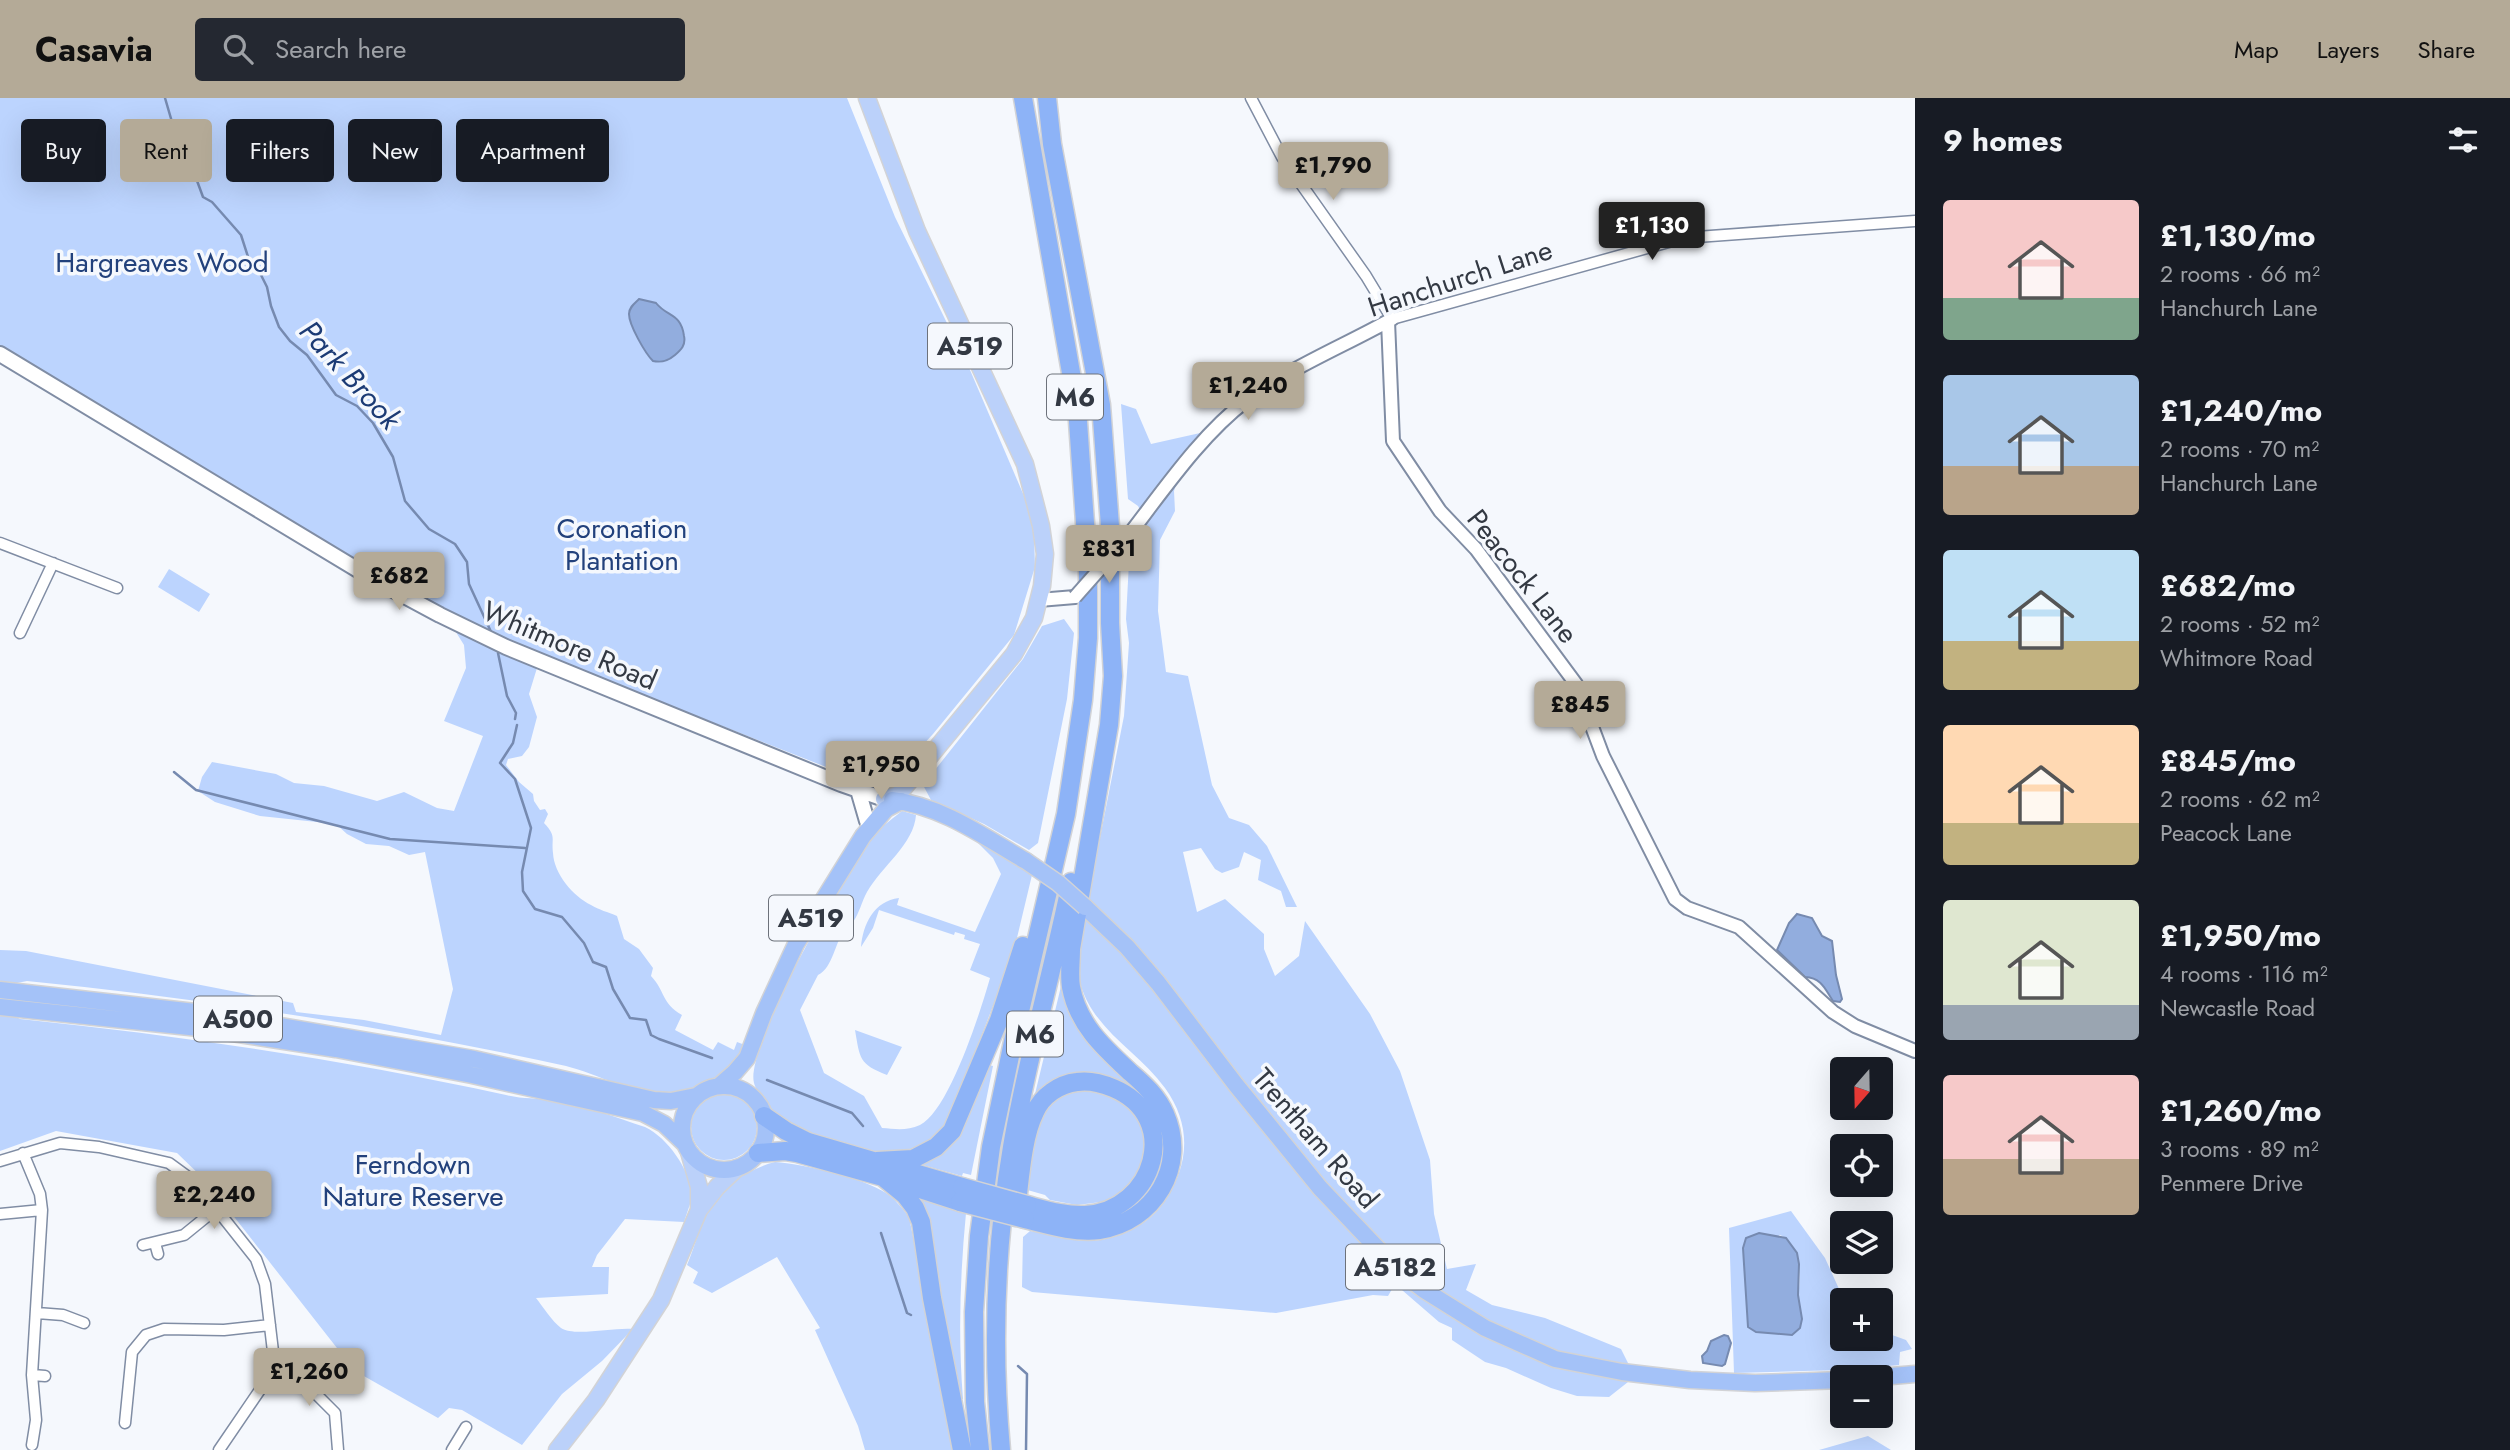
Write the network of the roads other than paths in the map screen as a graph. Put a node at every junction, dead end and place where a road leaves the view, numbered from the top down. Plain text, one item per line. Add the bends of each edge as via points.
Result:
1 (867, 98) edge
2 (1023, 98) edge
3 (1047, 98) edge
4 (1251, 98) edge
5 (1915, 221) edge
6 (1390, 320) junction
7 (0, 354) edge
8 (0, 543) edge
9 (53, 563) junction
10 (117, 588) dead end
11 (1039, 600) junction
12 (1110, 622) junction
13 (20, 633) dead end
14 (1083, 700) junction
15 (858, 790) junction
16 (893, 800) junction
17 (867, 821) junction
18 (856, 849) junction
19 (0, 990) edge
20 (0, 1007) edge
21 (1915, 1051) edge
22 (747, 1058) junction
23 (719, 1086) junction
24 (696, 1096) junction
25 (751, 1097) junction
26 (764, 1116) junction
27 (686, 1147) junction
28 (23, 1153) junction
29 (758, 1153) junction
30 (0, 1161) edge
31 (737, 1168) junction
32 (880, 1169) junction
33 (216, 1209) junction
34 (43, 1210) junction
35 (699, 1210) junction
36 (1026, 1212) junction
37 (0, 1214) edge
38 (155, 1243) junction
39 (143, 1245) dead end
40 (158, 1254) dead end
41 (37, 1313) junction
42 (84, 1323) dead end
43 (270, 1325) junction
44 (272, 1370) junction
45 (32, 1374) junction
46 (1915, 1374) edge
47 (45, 1376) dead end
48 (1893, 1376) edge
49 (1830, 1380) edge
50 (125, 1423) dead end
51 (466, 1427) dead end
52 (32, 1445) dead end
53 (219, 1450) edge
54 (338, 1450) edge
55 (452, 1450) edge
56 (557, 1450) edge
57 (962, 1450) edge
58 (980, 1450) edge
59 (1000, 1450) edge
60 (1010, 1450) edge

1 - 11 main road, A519 via 917,231 1030,478 1045,554
2 - 14 highway, M6 via 1077,407 1088,566
3 - 12 highway, M6 via 1101,405 1110,526
4 - 6 street via 1282,158 1366,276
5 - 6 street, Hanchurch Lane via 1684,238
6 - 11 street, Hanchurch Lane, bridge via 1244,402 1178,472 1075,597
6 - 21 street, Peacock Lane via 1392,441 1576,684 1603,756 1675,898 1687,908 1739,927 1833,1012
7 - 15 main road, Whitmore Road via 440,615 506,647
8 - 9 street
9 - 10 street
9 - 13 street
11 - 16 main road, A519 via 1014,654 932,751 928,770
12 - 36 highway, M6 via 1113,677 1109,725 1071,949 1070,985 1093,1037 1155,1096 1165,1113 1171,1133 1170,1170 1151,1205 1117,1226 1079,1230
12 - 59 highway, M6 via 1098,753 1011,1149 995,1312
14 - 32 highway, M6 via 1015,976 957,1125 925,1154
14 - 58 highway, M6 via 1066,814 991,1147 974,1312
15 - 16 main road, Whitmore Road
15 - 17 main road
16 - 17 highway, A519
16 - 18 highway, A519 via 869,838
16 - 49 highway, Trentham Road / A5182, bridge via 947,816 1026,861 1085,907 1158,983 1320,1188 1399,1271 1485,1328 1555,1359 1622,1372 1755,1383
17 - 18 highway, A519 via 858,833
18 - 22 highway, A519 via 796,944
19 - 24 highway, A500 via 217,1015 474,1059 653,1100
20 - 27 highway, A500 via 199,1028 472,1075 643,1114 664,1124
22 - 23 highway, A519
22 - 25 highway, A519
23 - 24 highway
23 - 25 highway via 736,1088
24 - 27 highway via 685,1110 681,1126
25 - 26 highway
26 - 29 highway via 766,1132
26 - 32 highway, M6 via 797,1137
27 - 31 highway via 700,1163 714,1169
27 - 35 main road via 699,1187
28 - 30 street
28 - 33 street via 60,1143 156,1159 195,1182
28 - 34 street
29 - 31 highway
29 - 32 highway, M6 via 785,1151
31 - 35 main road
32 - 36 highway, M6, bridge via 916,1175 961,1195
32 - 57 highway, M6 via 905,1195 921,1222
33 - 38 street via 184,1235
33 - 43 street via 256,1259
34 - 37 street
34 - 41 street
35 - 56 main road via 661,1300
36 - 60 highway, M6 via 1084,1215 1110,1210 1129,1198 1146,1177 1153,1152 1153,1131 1142,1109 1121,1091 1079,1082 1067,1084 1041,1101 1030,1123 1007,1287
38 - 39 street
38 - 40 street
41 - 42 street
41 - 45 street
43 - 44 street
43 - 50 street via 164,1329 146,1335 132,1352
44 - 53 street
44 - 54 street via 303,1381 335,1413
45 - 47 street
45 - 52 street via 36,1420
46 - 48 highway
51 - 55 street

